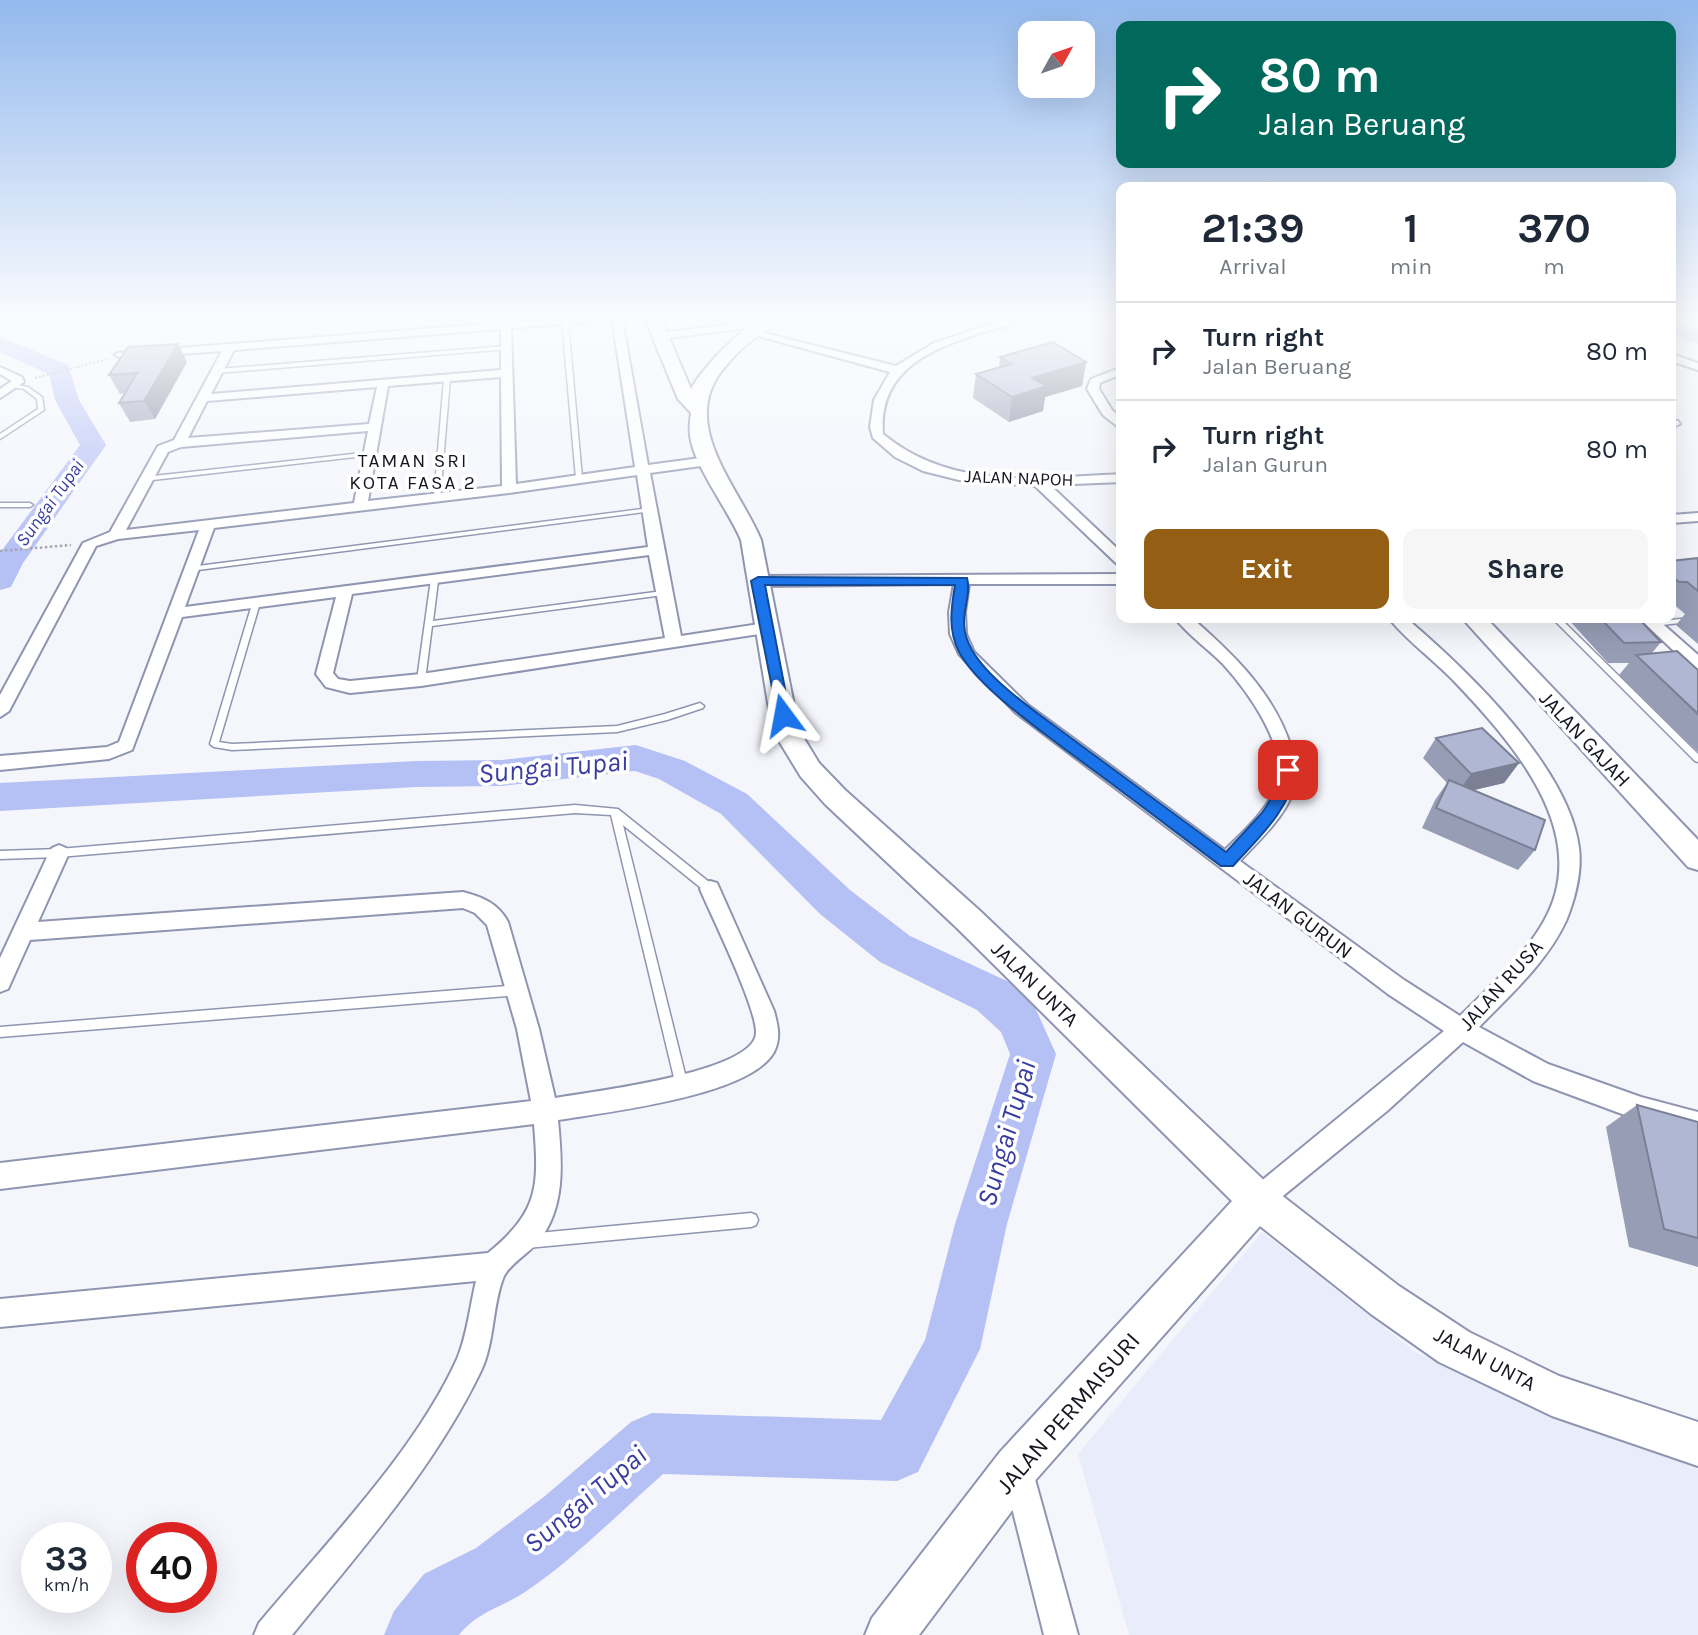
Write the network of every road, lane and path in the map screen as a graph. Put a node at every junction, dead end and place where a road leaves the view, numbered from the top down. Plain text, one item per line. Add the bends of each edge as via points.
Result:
1 (37, 395) edge
2 (204, 395) edge
3 (238, 395) edge
4 (381, 395) edge
5 (446, 395) edge
6 (507, 395) edge
7 (572, 395) edge
8 (630, 395) edge
9 (685, 395) edge
10 (701, 395) edge
11 (884, 395) edge
12 (1097, 395) edge
13 (203, 398) junction
14 (699, 399) junction
15 (1116, 420) edge
16 (375, 427) junction
17 (0, 437) edge
18 (179, 443) junction
19 (371, 454) junction
20 (708, 461) junction
21 (643, 470) junction
22 (579, 478) junction
23 (1116, 478) edge
24 (144, 479) junction
25 (1038, 481) junction
26 (509, 489) junction
27 (437, 498) junction
28 (0, 505) edge
29 (30, 505) dead end
30 (360, 506) junction
31 (650, 510) junction
32 (1698, 517) edge
33 (1676, 519) edge
34 (208, 524) junction
35 (116, 535) junction
36 (54, 546) dead end
37 (656, 550) junction
38 (0, 551) edge
39 (1116, 555) edge
40 (190, 569) junction
41 (1116, 579) edge
42 (434, 581) junction
43 (758, 581) junction
44 (962, 581) junction
45 (345, 592) junction
46 (663, 593) junction
47 (256, 603) junction
48 (175, 613) junction
49 (1698, 619) edge
50 (1676, 620) edge
51 (1188, 623) edge
52 (1403, 623) edge
53 (1478, 623) edge
54 (1561, 623) edge
55 (1652, 623) edge
56 (430, 624) junction
57 (766, 628) junction
58 (674, 642) junction
59 (1698, 664) edge
60 (421, 680) junction
61 (700, 706) dead end
62 (0, 711) edge
63 (1698, 759) edge
64 (0, 762) edge
65 (615, 812) junction
66 (1687, 834) edge
67 (59, 853) junction
68 (0, 855) edge
69 (1698, 859) edge
70 (1227, 862) junction
71 (710, 889) joint
72 (23, 932) junction
73 (2, 972) edge
74 (518, 990) junction
75 (1462, 1030) junction
76 (0, 1032) edge
77 (682, 1087) junction
78 (546, 1111) junction
79 (1698, 1124) edge
80 (0, 1176) edge
81 (1258, 1200) junction
82 (751, 1220) dead end
83 (523, 1241) junction
84 (494, 1266) junction
85 (0, 1313) edge
86 (1698, 1444) edge
87 (1016, 1468) junction
88 (271, 1635) edge
89 (888, 1635) edge
90 (1061, 1635) edge

1 - 17 lane via 41,410
2 - 13 street
3 - 13 street
4 - 16 street
5 - 27 lane
6 - 26 street
7 - 22 lane
8 - 21 street
9 - 14 street
10 - 14 street
11 - 25 street, JALAN NAPOH via 875,422 877,435 889,449 926,468 957,476
12 - 15 street
13 - 18 street
14 - 20 street, JALAN UNTA via 699,436
16 - 18 street
16 - 19 street
18 - 24 street via 163,449
19 - 24 lane
19 - 30 street
20 - 21 street
20 - 43 street, JALAN UNTA via 741,516 751,540
21 - 22 street
21 - 31 street
22 - 26 street
23 - 25 street, JALAN NAPOH
24 - 35 street
25 - 39 street
26 - 27 street
27 - 30 street
28 - 29 lane
30 - 34 street
31 - 37 street
31 - 40 lane
32 - 33 street
34 - 35 street
34 - 40 street
35 - 62 street via 90,543
36 - 38 path
37 - 42 street
37 - 46 street
40 - 48 street
41 - 44 street
42 - 45 street
42 - 56 lane
43 - 44 street
43 - 57 street, JALAN UNTA
44 - 70 street, JALAN GURUN via 958,634 967,654 984,673 1032,716
45 - 47 street
45 - 60 street via 324,674 332,683 350,687
46 - 56 lane
46 - 58 street
47 - 48 street
47 - 61 lane via 214,744 232,747 617,729
48 - 64 street via 126,746 109,753
49 - 50 lane
51 - 70 street via 1253,687 1282,743 1288,770 1285,789 1268,817
52 - 75 street, JALAN RUSA via 1432,646 1528,756 1557,808 1569,847 1566,885 1551,928
53 - 66 street, JALAN GAJAH
54 - 63 lane
55 - 59 street
56 - 60 lane
57 - 58 street
57 - 81 street, JALAN UNTA via 783,715 810,770
58 - 60 street
65 - 67 lane via 575,809
65 - 71 lane
65 - 77 lane
66 - 69 street, JALAN GAJAH
67 - 68 lane
67 - 72 street
70 - 75 street, JALAN GURUN
71 - 77 street via 763,1011 768,1033 764,1048 740,1068
72 - 73 street
72 - 74 street via 463,900 491,912
74 - 76 lane
74 - 78 street
75 - 79 street, JALAN GURUN via 1541,1073 1641,1110
75 - 81 street, JALAN RUSA
77 - 78 street
78 - 80 street
78 - 83 street via 548,1191 539,1219
81 - 86 street, JALAN UNTA via 1385,1300 1454,1347 1552,1395
81 - 87 street, JALAN PERMAISURI
82 - 83 lane
83 - 84 street
84 - 85 street
84 - 88 street via 471,1361 438,1423
87 - 89 street, JALAN PERMAISURI
87 - 90 street

